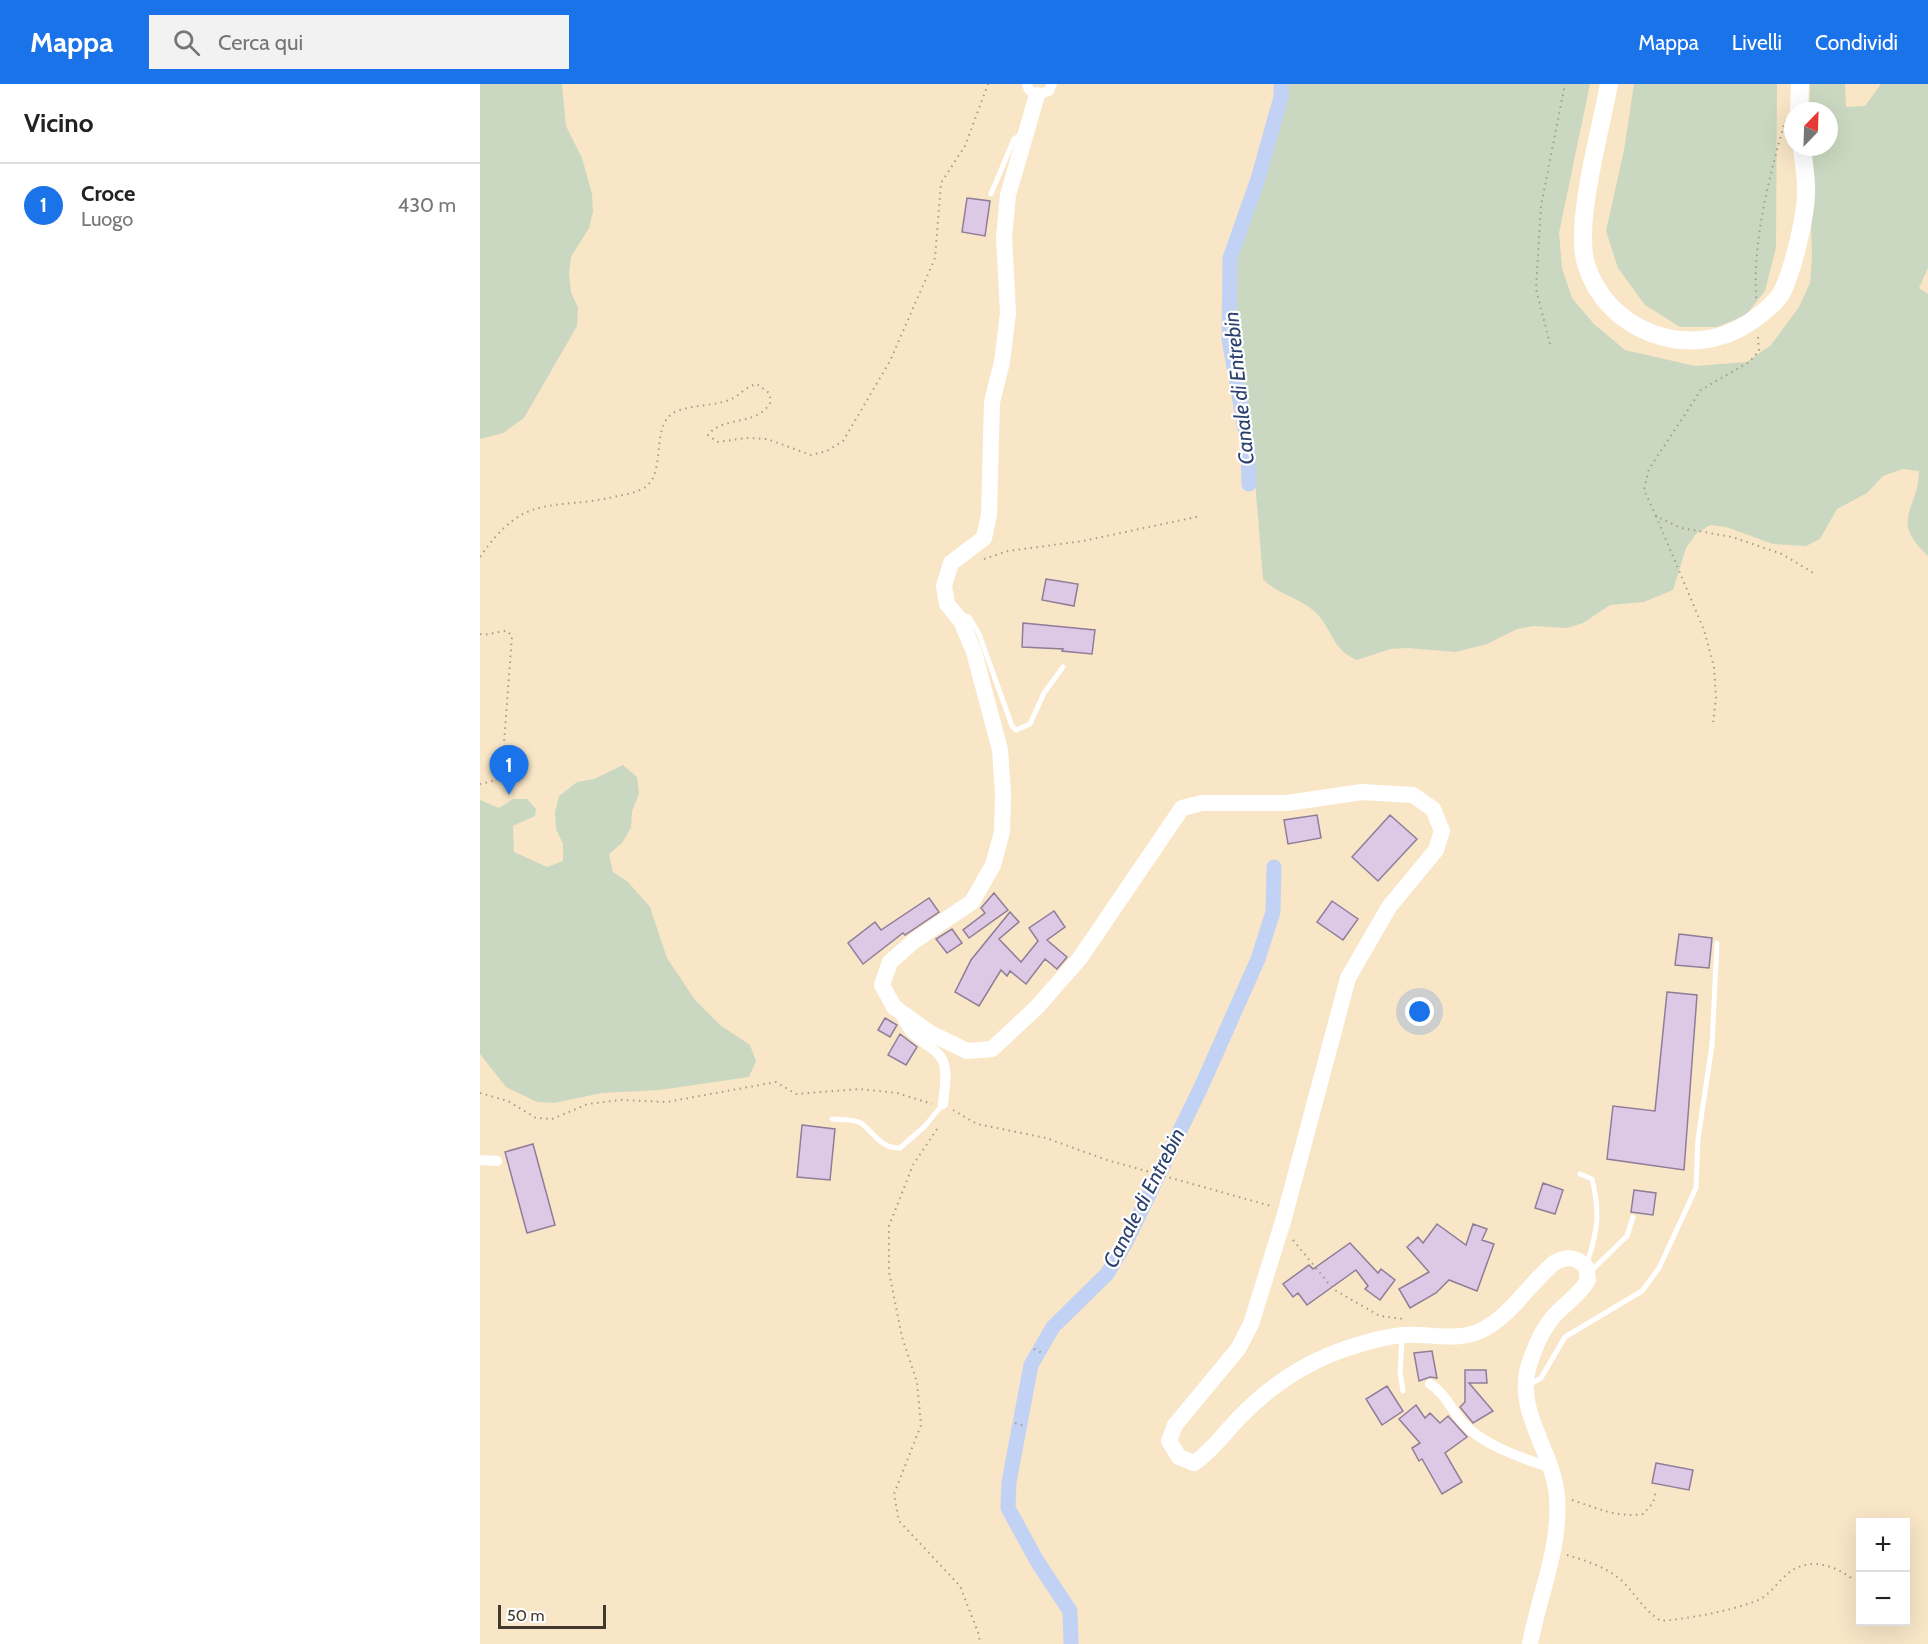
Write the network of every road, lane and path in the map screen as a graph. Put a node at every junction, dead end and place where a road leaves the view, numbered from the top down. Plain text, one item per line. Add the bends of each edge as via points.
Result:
1 (987, 84) edge
2 (1052, 84) edge
3 (1565, 84) edge
4 (1609, 84) edge
5 (1800, 84) edge
6 (1032, 89) edge
7 (1796, 102) edge
8 (1027, 131) junction
9 (1784, 137) edge
10 (1803, 156) edge
11 (992, 194) dead end
12 (1757, 305) dead end
13 (1758, 328) dead end
14 (1550, 344) dead end
15 (1201, 516) dead end
16 (1656, 516) junction
17 (480, 557) edge
18 (977, 561) dead end
19 (1815, 574) dead end
20 (954, 612) junction
21 (480, 634) edge
22 (1063, 667) dead end
23 (1713, 723) dead end
24 (481, 782) edge
25 (1717, 943) dead end
26 (900, 1012) junction
27 (480, 1093) edge
28 (943, 1104) junction
29 (832, 1119) dead end
30 (480, 1160) edge
31 (497, 1161) dead end
32 (1580, 1174) dead end
33 (1633, 1217) dead end
34 (1284, 1218) junction
35 (1586, 1268) junction
36 (1402, 1329) junction
37 (1034, 1349) dead end
38 (1042, 1353) dead end
39 (1430, 1384) dead end
40 (1526, 1387) junction
41 (1403, 1391) dead end
42 (1015, 1423) dead end
43 (1024, 1426) dead end
44 (1551, 1468) junction
45 (1656, 1491) dead end
46 (1558, 1498) junction
47 (1552, 1551) junction
48 (1854, 1580) dead end
49 (980, 1644) edge
50 (1530, 1644) edge

1 - 17 path via 965,146 941,183 935,258 890,361 843,441 811,455 767,439 717,442 708,435 715,426 759,415 768,408 769,393 757,384 746,386 726,401 675,412 661,434 655,471 648,484 634,493 545,505 519,514
2 - 6 street via 1048,92
3 - 14 path via 1540,218 1536,289
4 - 10 main road via 1582,227 1585,263 1601,296 1626,322 1659,338 1694,341 1731,334 1761,315 1780,295 1793,263 1806,190
5 - 7 main road
6 - 8 street
8 - 11 lane via 1014,139
8 - 20 street via 1008,195 1004,237 1008,313 992,402 989,515 984,538 951,563 944,586 947,604
9 - 12 path via 1772,168 1758,240
13 - 16 path via 1759,351 1749,362 1701,390 1649,469 1644,490
15 - 18 path via 1083,541 1008,551
16 - 19 path via 1681,528 1732,537 1782,554
16 - 23 path via 1704,630 1714,667
20 - 22 lane via 969,617 979,634 1016,730 1030,724 1044,693
20 - 26 street via 974,652 1000,750 1002,832 993,865 972,902 890,962 882,985
21 - 24 path via 507,631 512,636 506,763 497,780
25 - 40 lane via 1712,1045 1698,1139 1696,1188 1659,1268 1642,1291 1565,1337 1541,1378
26 - 28 street via 905,1029 942,1059
26 - 34 street via 967,1051 992,1049 1080,958 1182,808 1202,802 1287,803 1362,792 1413,795 1433,809 1442,831 1436,850 1389,907 1348,978
27 - 28 path via 508,1101 536,1118 552,1119 588,1104 620,1100 667,1102 776,1082 796,1094 860,1089
28 - 29 lane via 900,1148 890,1148 878,1141 859,1122
28 - 34 path via 977,1124 1046,1138 1107,1160 1267,1205
28 - 49 path via 939,1125 913,1165 889,1226 889,1272 902,1337 917,1382 921,1425 894,1494 899,1521 960,1586
30 - 31 street
32 - 35 lane via 1592,1179 1599,1206
33 - 35 lane via 1627,1236 1598,1267
34 - 36 path via 1292,1240 1333,1289 1380,1316 1410,1319
34 - 36 street via 1251,1324 1238,1349 1175,1425 1169,1441 1179,1458 1194,1463 1209,1453 1261,1397 1317,1360
35 - 36 street via 1570,1257 1554,1263 1509,1310 1480,1331 1448,1337
35 - 40 street via 1584,1286 1552,1317 1541,1335 1529,1365
36 - 41 lane
37 - 38 path
39 - 44 street via 1476,1434
40 - 44 street via 1530,1412
42 - 43 path
44 - 46 street
45 - 46 path via 1644,1514 1628,1516
46 - 47 street
47 - 48 path via 1610,1571 1647,1612 1661,1621 1758,1600 1804,1565 1818,1563 1840,1569
47 - 50 street

